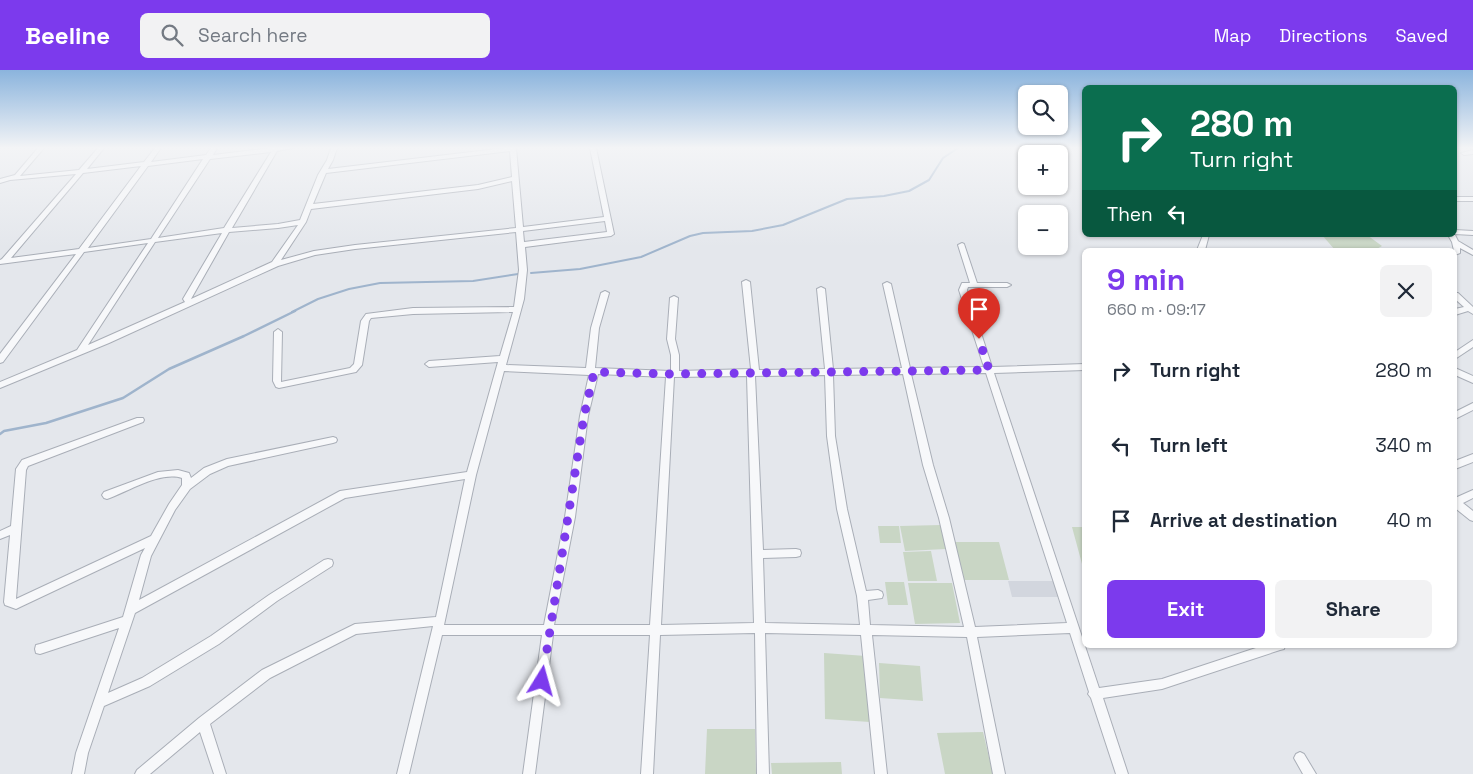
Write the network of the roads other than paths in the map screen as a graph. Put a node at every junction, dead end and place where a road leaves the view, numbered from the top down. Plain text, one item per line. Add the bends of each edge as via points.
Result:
1 (73, 181) edge
2 (133, 181) edge
3 (192, 181) edge
4 (257, 181) edge
5 (319, 181) edge
6 (504, 181) edge
7 (516, 181) edge
8 (600, 181) edge
9 (1457, 199) edge
10 (1473, 199) edge
11 (308, 207) junction
12 (608, 219) junction
13 (303, 222) junction
14 (519, 229) junction
15 (227, 230) junction
16 (1457, 232) edge
17 (1473, 232) edge
18 (1452, 237) edge
19 (152, 240) junction
20 (1456, 242) junction
21 (520, 245) junction
22 (962, 245) dead end
23 (1457, 248) edge
24 (82, 250) junction
25 (1473, 253) edge
26 (2, 263) edge
27 (275, 264) junction
28 (746, 282) dead end
29 (887, 284) dead end
30 (974, 285) junction
31 (1007, 285) dead end
32 (821, 289) dead end
33 (605, 293) dead end
34 (1457, 297) edge
35 (674, 298) dead end
36 (191, 303) junction
37 (517, 309) junction
38 (1471, 309) edge
39 (1457, 312) edge
40 (278, 332) dead end
41 (1473, 343) edge
42 (80, 351) junction
43 (1457, 355) edge
44 (0, 360) edge
45 (429, 364) dead end
46 (502, 364) junction
47 (1082, 367) edge
48 (989, 370) junction
49 (907, 371) junction
50 (592, 372) junction
51 (753, 372) junction
52 (829, 372) junction
53 (1457, 372) edge
54 (672, 374) junction
55 (1473, 380) edge
56 (0, 385) edge
57 (1473, 406) edge
58 (1457, 415) edge
59 (140, 420) dead end
60 (333, 440) dead end
61 (1473, 458) edge
62 (1457, 464) edge
63 (471, 475) junction
64 (187, 486) junction
65 (1473, 494) edge
66 (107, 495) dead end
67 (1457, 501) edge
68 (1457, 504) edge
69 (1473, 516) edge
70 (14, 529) junction
71 (0, 535) edge
72 (154, 539) junction
73 (796, 552) dead end
74 (758, 554) junction
75 (328, 563) dead end
76 (878, 595) dead end
77 (862, 596) junction
78 (131, 610) junction
79 (127, 622) junction
80 (439, 625) junction
81 (759, 628) junction
82 (1074, 628) junction
83 (548, 630) junction
84 (655, 630) junction
85 (866, 630) junction
86 (971, 632) junction
87 (1271, 648) edge
88 (40, 649) dead end
89 (1094, 694) junction
90 (100, 702) junction
91 (203, 722) junction
92 (1300, 758) dead end
93 (78, 774) edge
94 (141, 774) edge
95 (220, 774) edge
96 (403, 774) edge
97 (529, 774) edge
98 (647, 774) edge
99 (763, 774) edge
100 (881, 774) edge
101 (999, 774) edge
102 (1122, 774) edge
103 (1310, 774) edge

1 - 26 street
2 - 24 street
3 - 19 street
4 - 15 street
5 - 11 street
6 - 11 street via 478,187
7 - 14 street
8 - 12 street
9 - 10 street
11 - 13 street
12 - 14 street
12 - 21 street via 611,234
13 - 15 street
13 - 27 street
14 - 21 street
14 - 27 street via 355,247 314,253
15 - 19 street
15 - 36 street via 187,299
16 - 17 street
18 - 20 street
19 - 24 street
19 - 42 street
20 - 23 street
20 - 25 street
21 - 37 street via 523,270
22 - 30 street
24 - 26 street
24 - 44 street
27 - 36 street
28 - 51 street
29 - 49 street
30 - 31 street
30 - 48 street via 965,285 963,290
32 - 52 street
33 - 50 street via 595,328
34 - 38 street
35 - 54 street
36 - 42 street
37 - 40 street via 413,311 370,316 365,321 358,365 353,370 279,384
37 - 46 street
38 - 39 street
41 - 43 street
42 - 56 street
45 - 46 street
46 - 50 street
46 - 63 street
47 - 48 street
48 - 49 street
48 - 82 street
49 - 52 street
49 - 86 street
50 - 54 street
50 - 83 street via 570,517
51 - 52 street
51 - 54 street
51 - 74 street
52 - 77 street via 831,436 842,509
53 - 55 street
54 - 84 street
57 - 58 street
59 - 70 street via 25,463 21,468
60 - 64 street via 227,463 207,471
61 - 62 street
63 - 78 street via 343,494
63 - 80 street
64 - 66 street via 186,476 173,473 156,476
64 - 72 street
65 - 67 street
68 - 69 street
70 - 71 street
70 - 72 street via 9,602 16,604
72 - 78 street via 146,554
73 - 74 street
74 - 81 street
75 - 90 street via 215,640 146,682
76 - 77 street
77 - 85 street
78 - 79 street
79 - 88 street
79 - 90 street
80 - 83 street
80 - 91 street via 355,629 266,674
80 - 96 street
81 - 84 street
81 - 85 street
81 - 99 street
82 - 86 street
82 - 89 street
83 - 84 street
83 - 97 street
84 - 98 street
85 - 86 street
85 - 100 street
86 - 101 street
87 - 89 street via 1162,684
89 - 102 street
90 - 93 street
91 - 94 street
91 - 95 street
92 - 103 street

